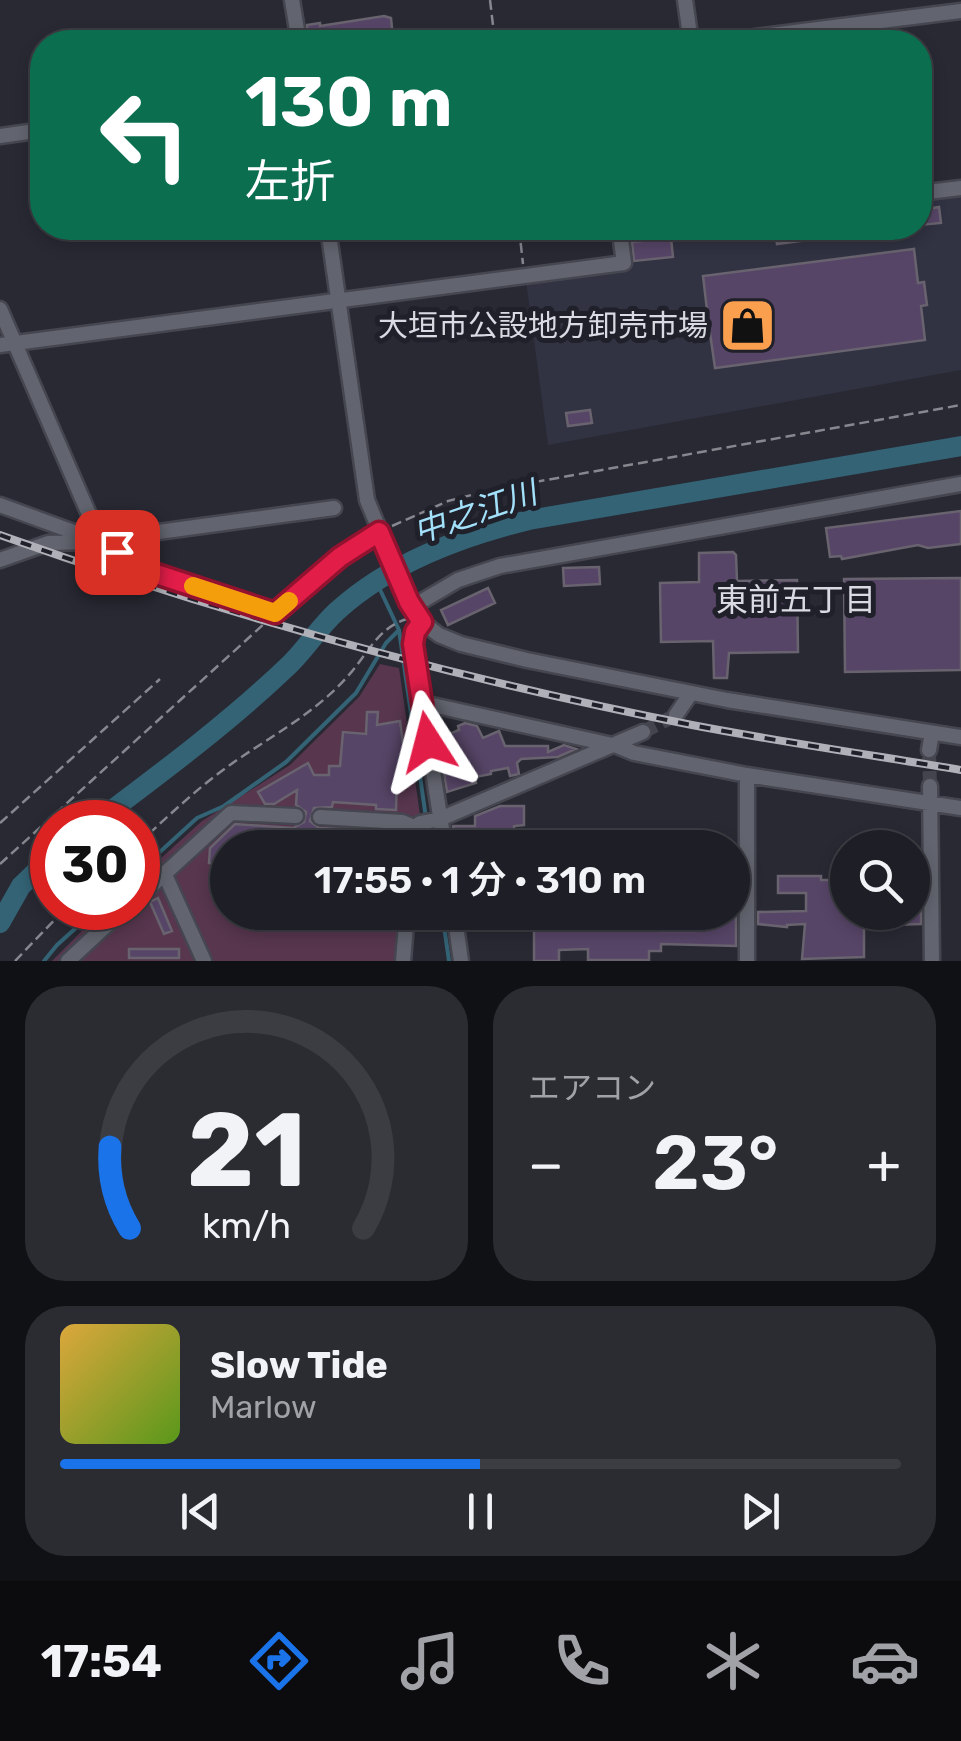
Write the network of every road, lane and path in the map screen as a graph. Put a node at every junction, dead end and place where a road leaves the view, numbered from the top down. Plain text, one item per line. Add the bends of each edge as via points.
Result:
1 (292, 0) edge
2 (490, 0) edge
3 (685, 0) edge
4 (961, 11) edge
5 (297, 30) edge
6 (494, 30) edge
7 (689, 30) edge
8 (811, 30) edge
9 (30, 132) edge
10 (0, 136) edge
11 (961, 188) edge
12 (932, 192) edge
13 (330, 240) edge
14 (520, 240) edge
15 (621, 240) edge
16 (524, 276) junction
17 (339, 300) junction
18 (0, 309) edge
19 (8, 344) edge
20 (961, 405) edge
21 (961, 484) edge
22 (0, 505) edge
23 (334, 508) dead end
24 (381, 537) junction
25 (100, 541) junction
26 (0, 560) edge
27 (416, 612) junction
28 (275, 613) junction
29 (160, 679) dead end
30 (691, 693) junction
31 (422, 703) junction
32 (676, 715) tunnel mouth
33 (644, 732) tunnel mouth
34 (932, 733) junction
35 (961, 737) edge
36 (617, 746) junction
37 (929, 750) tunnel mouth
38 (747, 775) junction
39 (930, 786) tunnel mouth
40 (929, 802) junction
41 (961, 808) edge
42 (296, 816) dead end
43 (320, 817) dead end
44 (427, 822) junction
45 (0, 823) edge
46 (160, 825) edge
47 (422, 830) edge
48 (432, 830) edge
49 (0, 864) edge
50 (165, 876) junction
51 (160, 880) edge
52 (45, 930) edge
53 (101, 930) edge
54 (406, 930) edge
55 (457, 930) edge
56 (15, 961) edge
57 (68, 961) edge
58 (204, 961) edge
59 (403, 961) edge
60 (461, 961) edge
61 (748, 961) edge
62 (932, 961) edge

1 - 5 street
2 - 6 path
3 - 7 street
4 - 8 street
9 - 10 street
11 - 12 street
13 - 17 street
14 - 16 path
15 - 16 street via 624,263
16 - 17 street
17 - 19 street
17 - 24 street via 360,464
18 - 19 street
19 - 25 street
20 - 24 path via 491,490 432,507
21 - 27 street via 500,566 458,580
22 - 25 street
23 - 25 street
24 - 27 street
24 - 28 street via 340,557
25 - 26 street via 48,543
25 - 28 street via 132,566
27 - 30 street via 439,635 460,644
27 - 31 street via 413,644
27 - 46 path via 382,633 331,692
28 - 49 path
29 - 45 path
30 - 32 street
30 - 34 street
31 - 36 street
31 - 44 street
33 - 36 street
34 - 35 street
34 - 37 street
36 - 38 street
36 - 44 street
38 - 40 street
38 - 61 street
39 - 40 street
40 - 41 street
40 - 62 street
42 - 50 street via 231,812
43 - 44 street
44 - 47 street
44 - 48 street
50 - 51 street
50 - 58 street
52 - 56 path
53 - 57 street
54 - 59 street
55 - 60 street

